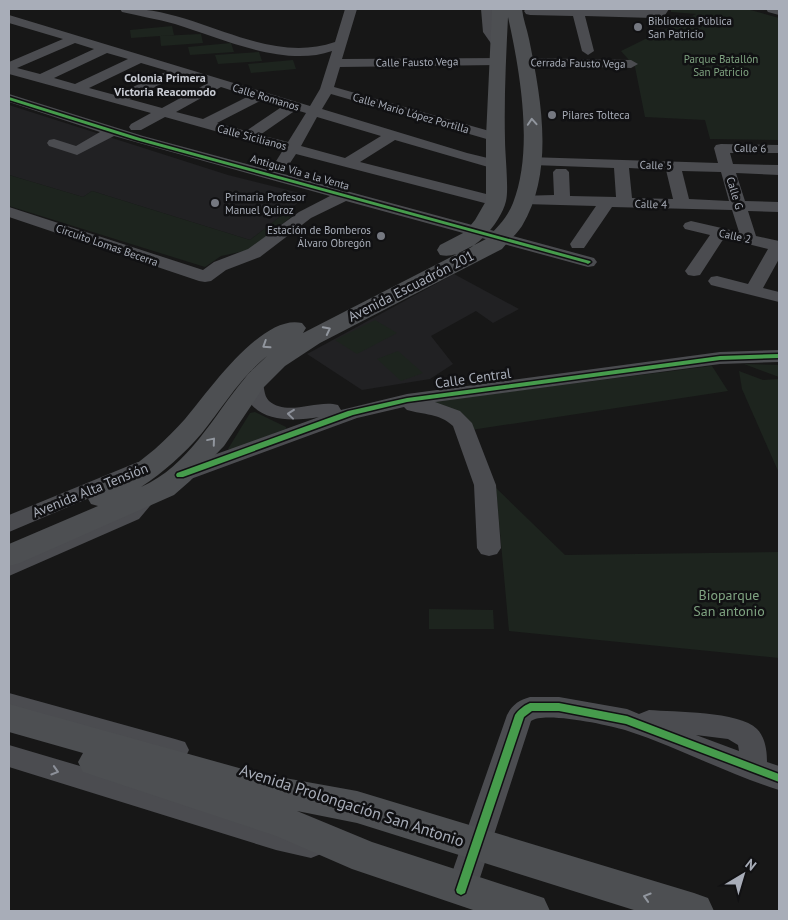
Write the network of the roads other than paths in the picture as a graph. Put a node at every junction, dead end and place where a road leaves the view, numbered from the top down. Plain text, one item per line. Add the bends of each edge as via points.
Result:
1 (132, 9) edge
2 (168, 9) edge
3 (351, 9) edge
4 (487, 9) edge
5 (500, 9) edge
6 (663, 9) edge
7 (772, 9) edge
8 (525, 10) edge
9 (779, 11) edge
10 (578, 12) junction
11 (12, 22) edge
12 (74, 39) junction
13 (340, 44) junction
14 (106, 48) junction
15 (588, 51) dead end
16 (499, 53) junction
17 (139, 58) junction
18 (524, 62) junction
19 (336, 63) junction
20 (631, 64) dead end
21 (9, 68) edge
22 (179, 71) junction
23 (41, 78) junction
24 (218, 83) junction
25 (77, 88) junction
26 (327, 89) junction
27 (9, 90) edge
28 (261, 94) junction
29 (9, 98) edge
30 (117, 100) junction
31 (295, 105) junction
32 (314, 111) junction
33 (163, 112) junction
34 (204, 124) junction
35 (136, 127) junction
36 (112, 130) junction
37 (393, 135) junction
38 (248, 136) junction
39 (495, 136) junction
40 (54, 143) dead end
41 (292, 148) junction
42 (720, 148) joint
43 (779, 149) edge
44 (533, 160) junction
45 (348, 163) junction
46 (495, 164) junction
47 (620, 164) junction
48 (280, 166) junction
49 (673, 166) junction
50 (728, 168) junction
51 (779, 170) edge
52 (560, 172) dead end
53 (320, 177) junction
54 (342, 196) junction
55 (524, 199) junction
56 (496, 201) junction
57 (562, 201) junction
58 (607, 202) junction
59 (625, 203) junction
60 (682, 205) junction
61 (739, 206) junction
62 (779, 207) edge
63 (9, 212) edge
64 (482, 226) junction
65 (691, 226) dead end
66 (506, 232) junction
67 (720, 232) junction
68 (749, 239) junction
69 (578, 244) dead end
70 (779, 246) edge
71 (452, 257) junction
72 (588, 262) dead end
73 (694, 271) dead end
74 (717, 281) dead end
75 (754, 290) junction
76 (779, 297) edge
77 (779, 356) edge
78 (254, 384) junction
79 (391, 401) junction
80 (169, 469) junction
81 (149, 494) junction
82 (21, 533) edge
83 (489, 548) dead end
84 (9, 556) edge
85 (9, 568) edge
86 (9, 703) edge
87 (9, 718) edge
88 (9, 736) edge
89 (9, 756) edge
90 (779, 778) edge
91 (357, 807) junction
92 (477, 845) junction
93 (364, 857) junction
94 (461, 890) junction
95 (530, 911) edge
96 (694, 911) edge

1 - 2 street via 158,13
1 - 13 street via 274,50 320,51
3 - 13 street
4 - 16 street via 489,32
5 - 16 main road, Avenida Escuadrón 201
6 - 10 street via 653,14
7 - 9 street
8 - 10 street
8 - 18 main road via 520,36
10 - 15 street
11 - 12 street, Calle Romanos
12 - 14 street, Calle Romanos
12 - 21 street
13 - 19 street
14 - 17 street, Calle Romanos
14 - 23 street
16 - 19 street, Calle Fausto Vega
16 - 39 main road, Avenida Escuadrón 201
17 - 22 street, Calle Romanos
17 - 25 street
18 - 20 street, Cerrada Fausto Vega
44 -> 18 main road
19 - 26 street
21 - 23 street, Calle Sicilianos
22 - 24 street, Calle Romanos
22 - 30 street
23 - 25 street, Calle Sicilianos
24 - 28 street, Calle Romanos
24 - 33 street
25 - 30 street, Calle Sicilianos
26 - 32 street
26 - 39 street, Calle Mario López Portilla
27 - 35 street, Antigua Vía a la Venta
28 - 31 street, Calle Romanos
28 - 34 street
29 - 36 street, Antigua Vía a la Venta
30 - 33 street, Calle Sicilianos
31 - 32 street, Calle Romanos
31 - 38 street
32 - 37 street, Calle Romanos
32 - 41 street
33 - 34 street, Calle Sicilianos
33 - 35 street
34 - 38 street, Calle Sicilianos
35 - 48 street, Antigua Vía a la Venta
36 - 40 street via 77,151
36 - 54 street, Antigua Vía a la Venta
37 - 45 street
37 - 46 street, Calle Romanos
38 - 41 street, Calle Sicilianos
39 - 46 main road, Avenida Escuadrón 201
41 - 45 street, Calle Sicilianos
41 - 48 street
42 - 43 street, Calle 6
42 - 50 street, Calle G
44 - 47 street, Calle 5
44 - 55 main road
45 - 56 street, Calle Sicilianos
46 - 56 main road, Avenida Escuadrón 201
47 - 49 street, Calle 5
47 - 59 street
48 - 53 street, Antigua Vía a la Venta
49 - 50 street, Calle 5
49 - 60 street
50 - 51 street, Calle 5
50 - 61 street, Calle G
52 - 57 street
53 - 54 street, Antigua Vía a la Venta
53 - 64 street, Antigua Vía a la Venta
54 - 63 street, Circuito Lomas Becerra via 305,215 254,253 220,266 205,278
54 - 64 street, Antigua Vía a la Venta
55 - 57 street, Calle 4
55 - 66 main road
56 - 64 main road, Avenida Escuadrón 201
57 - 58 street, Calle 4
58 - 59 street, Calle 4
58 - 69 street
59 - 60 street, Calle 4
60 - 61 street, Calle 4
61 - 62 street, Calle 4
61 - 68 street, Calle G
64 - 66 street, Antigua Vía a la Venta
64 - 71 main road, Avenida Escuadrón 201
65 - 67 street, Calle 2
66 - 71 main road, Avenida Escuadrón 201
66 - 72 street, Antigua Vía a la Venta
67 - 68 street, Calle 2
67 - 73 street
68 - 70 street, Calle 2
70 - 75 street
78 -> 71 main road, Avenida Escuadrón 201 via 276,361 311,338
71 -> 80 main road, Avenida Escuadrón 201 via 290,330 254,353 187,433
74 - 75 street
75 - 76 street
77 - 79 street, Calle Central via 720,358
79 -> 78 street, Calle Central via 292,414 262,404 255,394
80 -> 78 main road, Avenida Escuadrón 201 via 214,440
79 - 80 street, Calle Central
79 - 83 street via 439,409 462,423 485,485
80 - 81 main road, Avenida Escuadrón 201 via 164,488
80 - 82 main road, Avenida Alta Tensión
81 - 82 main road, Avenida Alta Tensión
81 - 85 street, Avenida Alta Tensión via 131,514
82 - 84 main road, Avenida Alta Tensión
86 - 91 street, Avenida Prolongación San Antonio via 253,773
87 - 91 main road via 257,788
88 - 93 main road via 285,823
89 -> 93 street via 276,837
90 - 92 street via 627,720 530,706 520,715
91 - 92 main road, Avenida Prolongación San Antonio
92 - 94 street
96 -> 92 main road, Avenida Prolongación San Antonio
93 - 94 main road
94 - 95 main road

